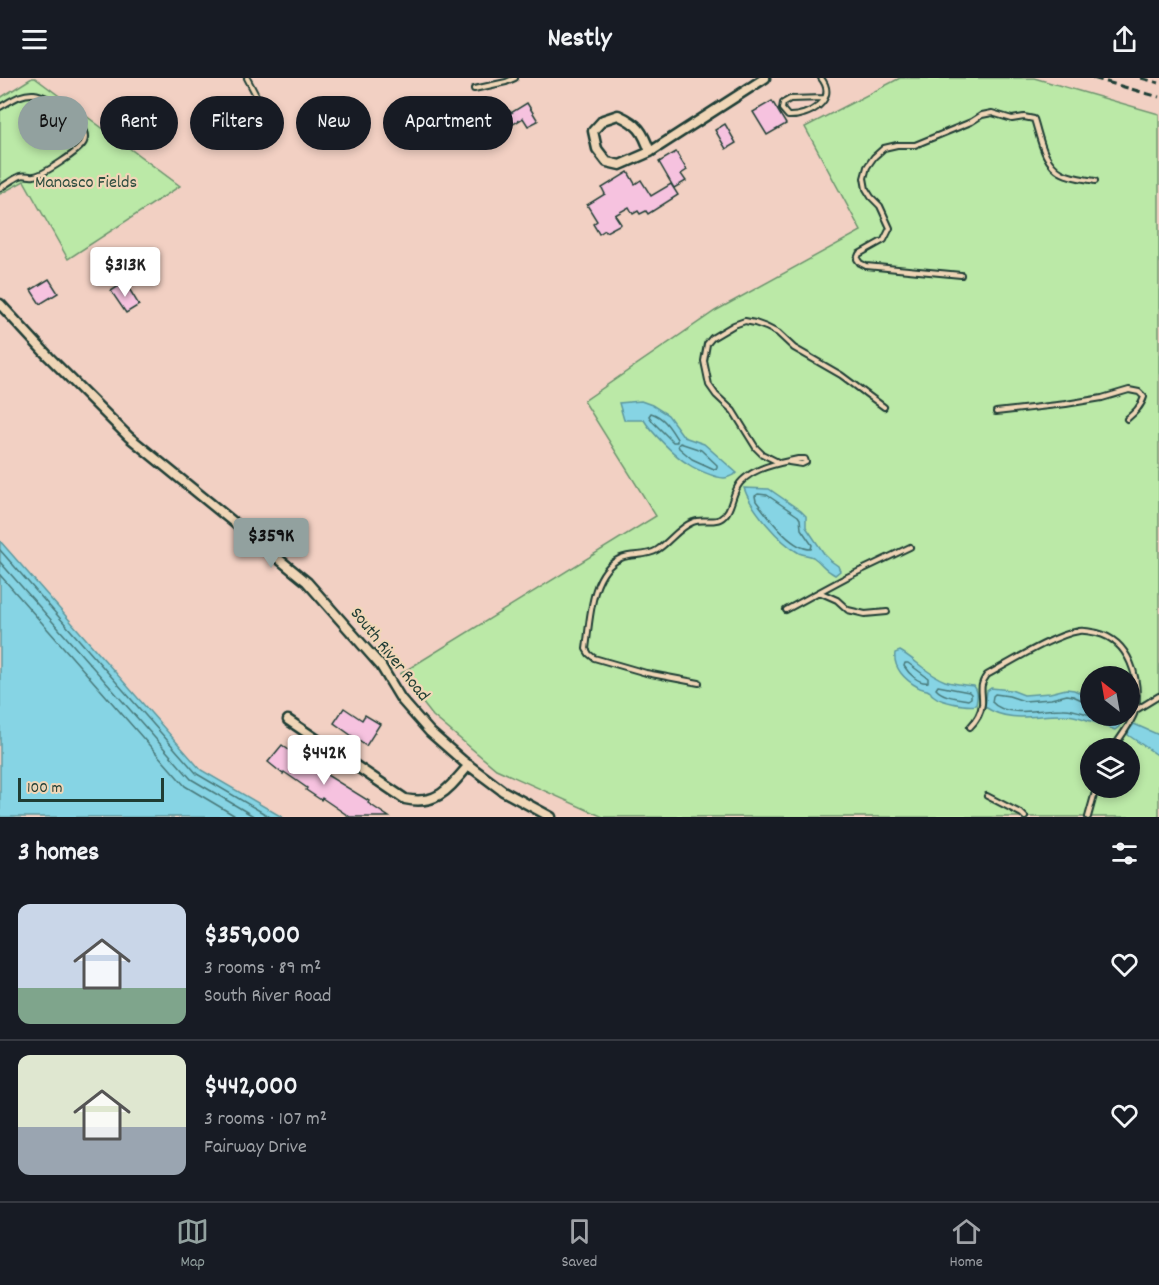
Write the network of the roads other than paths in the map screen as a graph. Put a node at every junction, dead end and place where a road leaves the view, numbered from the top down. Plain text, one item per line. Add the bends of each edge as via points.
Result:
1 (247, 78) edge
2 (515, 78) edge
3 (765, 78) edge
4 (821, 78) edge
5 (474, 89) dead end
6 (256, 96) edge
7 (824, 98) junction
8 (0, 107) edge
9 (650, 152) junction
10 (1095, 181) dead end
11 (0, 188) edge
12 (961, 275) dead end
13 (0, 304) edge
14 (884, 408) dead end
15 (996, 412) dead end
16 (1127, 420) dead end
17 (789, 462) dead end
18 (780, 463) junction
19 (910, 547) dead end
20 (819, 592) junction
21 (786, 610) dead end
22 (887, 612) dead end
23 (1131, 666) edge
24 (699, 683) dead end
25 (1159, 696) edge
26 (1140, 708) edge
27 (288, 720) dead end
28 (970, 727) dead end
29 (469, 765) junction
30 (987, 796) dead end
31 (1093, 798) edge
32 (551, 817) edge
33 (1025, 817) edge
34 (1088, 817) edge

1 - 6 lane
2 - 5 lane
3 - 9 street
4 - 7 lane via 826,84
7 - 7 lane via 812,111 797,116 788,116 782,109 790,99
8 - 11 lane via 21,95 36,94 78,120 85,132 84,142 62,161 35,176 23,174
9 - 9 street via 620,165 607,162 597,149 593,131 603,120 618,115 632,121 644,135
10 - 12 lane via 1061,173 1042,147 1034,119 1024,117 982,115 915,146 884,148 874,157 864,178 866,189 880,206 890,228 884,240 857,259 866,266
13 - 29 street, South River Road via 129,438 307,582 381,666 401,699 430,732
14 - 18 lane via 841,375 794,348 778,333 745,321 734,325 707,345 704,361 709,385 733,411 756,448
15 - 16 lane via 1066,404 1129,390 1139,392 1143,403
17 - 18 lane
18 - 24 lane via 759,470 740,483 727,513 718,520 695,520 655,552 621,558 612,564 604,571 590,605 586,649 594,658
19 - 20 lane
20 - 21 lane
20 - 22 lane via 848,610 865,614
23 - 28 lane via 1124,650 1105,635 1082,630 1069,633 987,675 981,682 981,710
25 - 26 lane
27 - 29 street via 405,799 417,802 432,800
29 - 32 street, South River Road via 503,791
30 - 33 lane
31 - 34 lane

